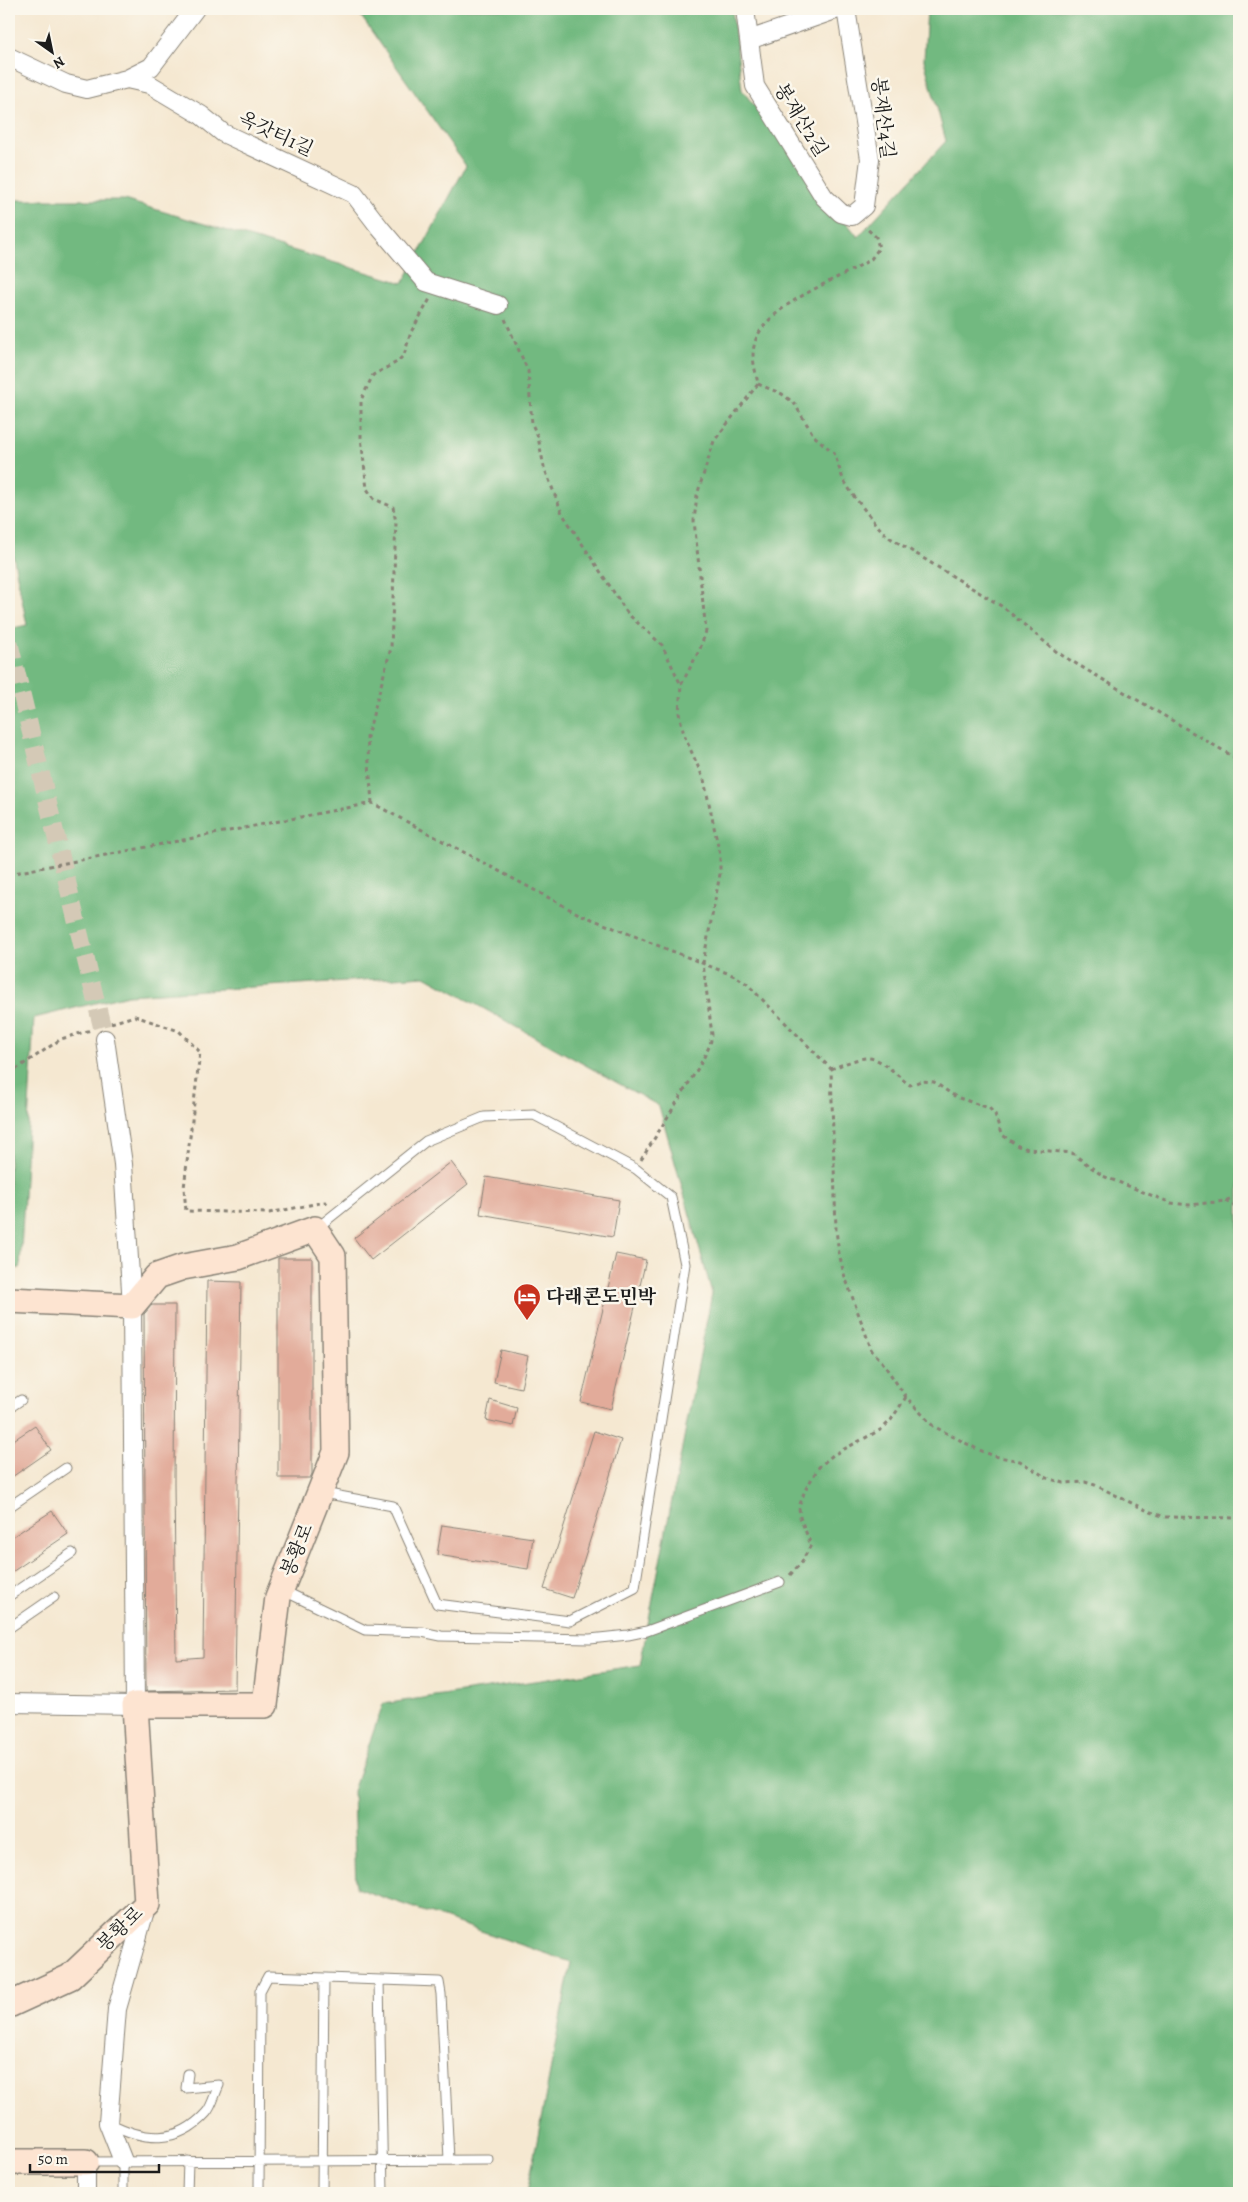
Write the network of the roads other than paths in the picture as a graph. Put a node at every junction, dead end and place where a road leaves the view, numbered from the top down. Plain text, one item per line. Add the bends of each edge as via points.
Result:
1 (195, 9) edge
2 (746, 9) edge
3 (838, 9) edge
4 (846, 9) edge
5 (749, 40) junction
6 (9, 57) edge
7 (127, 79) junction
8 (846, 215) joint
9 (498, 305) road end
10 (104, 1030) tunnel mouth
11 (316, 1229) junction
12 (9, 1300) edge
13 (132, 1306) junction
14 (21, 1400) dead end
15 (9, 1408) edge
16 (66, 1468) dead end
17 (320, 1492) junction
18 (9, 1507) edge
19 (72, 1553) dead end
20 (780, 1582) road end
21 (281, 1590) junction
22 (9, 1596) edge
23 (54, 1597) dead end
24 (9, 1628) edge
25 (9, 1703) edge
26 (135, 1705) junction
27 (147, 1904) junction
28 (324, 1978) junction
29 (379, 1980) junction
30 (9, 2005) edge
31 (188, 2074) dead end
32 (108, 2123) junction
33 (322, 2160) junction
34 (383, 2160) junction
35 (449, 2160) junction
36 (489, 2160) dead end
37 (123, 2161) junction
38 (188, 2161) junction
39 (259, 2161) junction
40 (9, 2162) edge
41 (86, 2162) junction
42 (86, 2193) edge
43 (123, 2193) edge
44 (187, 2193) edge
45 (259, 2193) edge
46 (322, 2193) edge
47 (383, 2193) edge

1 - 7 street via 151,67
2 - 5 street, 봉재산2길
3 - 5 street
4 - 8 street, 봉재산4길 via 870,159 864,206
5 - 8 street, 봉재산2길 via 755,86 824,196
6 - 7 street, 옥갓티1길 via 66,84 88,89
7 - 9 street, 옥갓티1길 via 149,84 201,115 223,133 354,194 426,282
10 - 13 street via 123,1164
11 - 13 street via 238,1257 183,1267 157,1276
11 - 17 street, 봉황로 via 333,1256 336,1452
11 - 17 lane via 426,1141 484,1117 534,1115 636,1169 671,1197 685,1264 635,1588 570,1622 438,1604 393,1506
12 - 13 street
13 - 26 street
14 - 15 lane
16 - 18 lane
17 - 21 street, 봉황로
19 - 22 lane
20 - 21 lane via 647,1631 583,1639 441,1636 365,1630
21 - 26 street, 봉황로 via 265,1705
23 - 24 lane
25 - 26 street
26 - 27 street, 봉황로
27 - 30 street, 봉황로 via 70,1977
27 - 32 street via 116,2009
28 - 29 lane
28 - 33 lane
28 - 39 lane via 268,1976 260,1991
29 - 34 lane
29 - 35 lane via 439,1982
31 - 32 lane via 186,2088 219,2085 207,2112 185,2130 159,2138 129,2134
32 - 37 street
33 - 34 lane
33 - 39 lane
33 - 46 lane
34 - 35 lane
34 - 47 lane
35 - 36 lane
37 - 38 lane
37 - 41 lane
37 - 43 lane
38 - 39 lane
38 - 44 lane
39 - 45 lane
40 - 41 street
41 - 42 street

